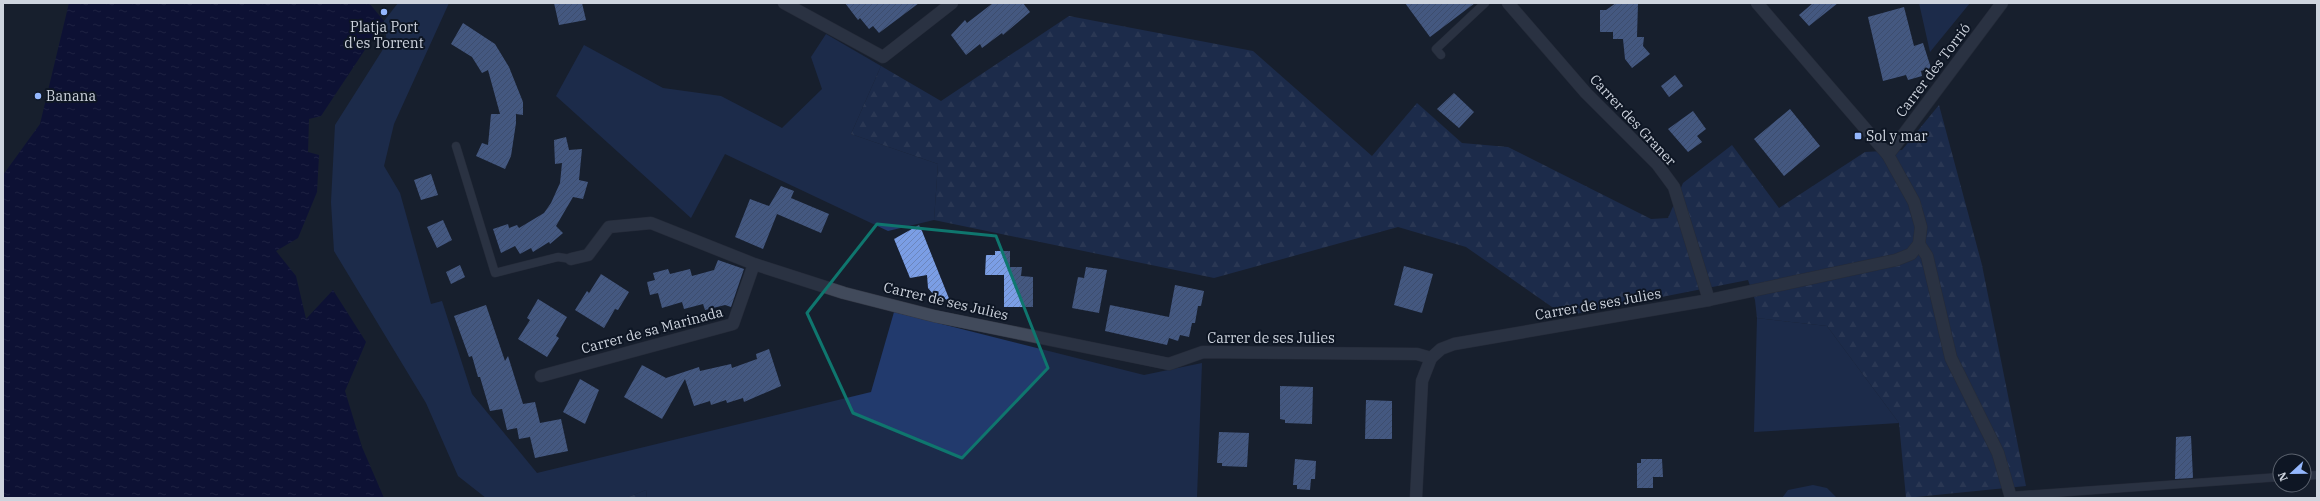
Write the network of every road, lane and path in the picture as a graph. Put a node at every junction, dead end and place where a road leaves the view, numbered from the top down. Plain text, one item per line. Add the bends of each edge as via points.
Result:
1 (784, 3) edge
2 (952, 3) edge
3 (1485, 3) edge
4 (1508, 3) edge
5 (1757, 3) edge
6 (2002, 3) edge
7 (1441, 55) dead end
8 (456, 146) dead end
9 (1888, 155) junction
10 (1919, 244) junction
11 (571, 259) joint
12 (754, 264) junction
13 (1709, 300) junction
14 (1431, 358) junction
15 (541, 376) dead end
16 (2272, 478) edge
17 (2010, 497) edge
18 (1416, 498) edge

1 - 2 street via 883,57
3 - 7 lane via 1436,49
4 - 13 street, Carrer des Graner via 1586,93 1656,164 1674,187
5 - 9 street
6 - 9 street, Carrer des Torrió
8 - 11 lane via 495,273 558,257
9 - 10 street via 1914,202 1921,227
10 - 13 street, Carrer de ses Julies via 1911,254 1896,260
10 - 17 street via 1927,256 1951,358 1998,453
11 - 12 street, Carrer de ses Julies via 588,255 609,227 651,223
12 - 14 street, Carrer de ses Julies via 934,316 1169,364 1203,352 1416,354
12 - 15 street, Carrer de sa Marinada via 733,324
13 - 14 street, Carrer de ses Julies via 1454,344 1441,349
14 - 18 street via 1422,381
16 - 17 lane

